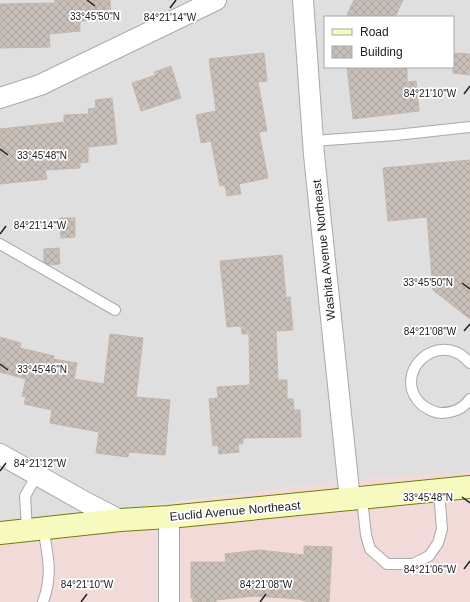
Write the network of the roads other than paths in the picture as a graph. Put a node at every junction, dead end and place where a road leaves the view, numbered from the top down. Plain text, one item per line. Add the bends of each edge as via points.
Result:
1 (216, 0) edge
2 (303, 0) edge
3 (0, 98) edge
4 (470, 127) edge
5 (313, 141) junction
6 (0, 244) edge
7 (115, 310) dead end
8 (470, 363) edge
9 (470, 399) edge
10 (0, 454) edge
11 (37, 475) junction
12 (470, 488) edge
13 (439, 491) junction
14 (356, 499) junction
15 (169, 517) junction
16 (120, 520) junction
17 (35, 529) junction
18 (0, 533) edge
19 (43, 602) edge
20 (169, 602) edge

1 - 3 street via 40,85
2 - 5 street, Washita Avenue Northeast
4 - 5 lane
5 - 14 street, Washita Avenue Northeast
6 - 7 lane
8 - 9 lane via 465,357 445,349 427,354 415,367 412,388 418,401 437,413 457,411
10 - 11 street
11 - 16 street
11 - 17 lane via 25,496
12 - 13 street, Euclid Avenue Northeast
13 - 14 street, Euclid Avenue Northeast
13 - 14 lane via 442,529 438,543 429,556 413,564 387,564 370,549
14 - 15 street, Euclid Avenue Northeast
15 - 16 street, Euclid Avenue Northeast
15 - 20 street
16 - 17 street, Euclid Avenue Northeast
17 - 18 street, Euclid Avenue Northeast
17 - 19 lane via 49,555 48,584

